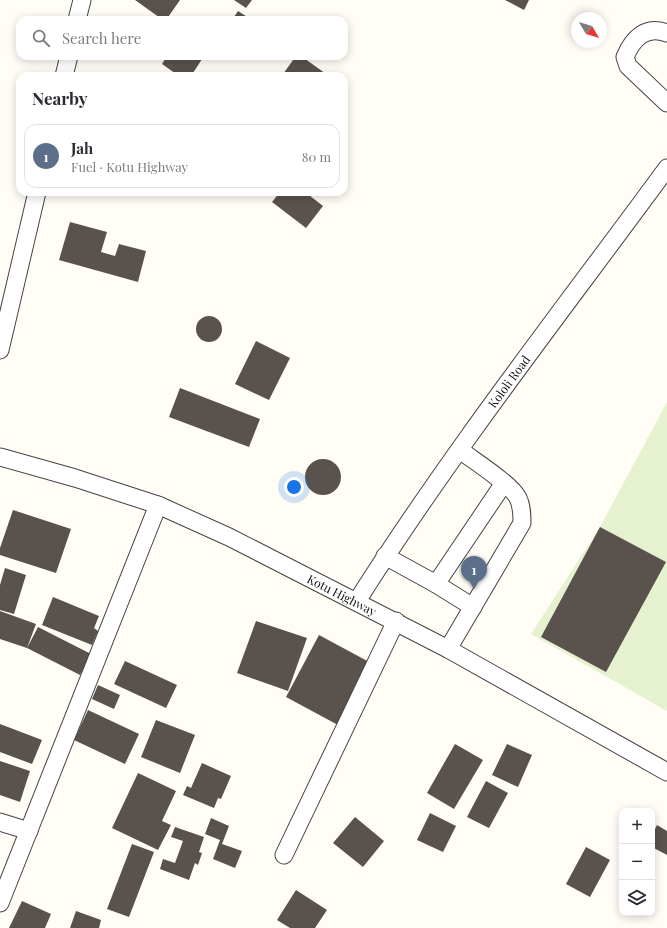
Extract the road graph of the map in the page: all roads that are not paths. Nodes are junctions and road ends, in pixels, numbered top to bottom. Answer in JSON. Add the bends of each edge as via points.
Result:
{"nodes":[{"id":1,"x":82,"y":0,"type":"edge"},
{"id":2,"x":78,"y":16,"type":"edge"},
{"id":3,"x":667,"y":33,"type":"edge"},
{"id":4,"x":68,"y":60,"type":"edge"},
{"id":5,"x":65,"y":72,"type":"edge"},
{"id":6,"x":667,"y":103,"type":"edge"},
{"id":7,"x":667,"y":168,"type":"edge"},
{"id":8,"x":36,"y":196,"type":"edge"},
{"id":9,"x":0,"y":350,"type":"edge"},
{"id":10,"x":460,"y":450,"type":"junction"},
{"id":11,"x":0,"y":457,"type":"edge"},
{"id":12,"x":504,"y":483,"type":"junction"},
{"id":13,"x":158,"y":505,"type":"junction"},
{"id":14,"x":385,"y":556,"type":"junction"},
{"id":15,"x":436,"y":584,"type":"junction"},
{"id":16,"x":357,"y":600,"type":"junction"},
{"id":17,"x":473,"y":607,"type":"junction"},
{"id":18,"x":396,"y":621,"type":"junction"},
{"id":19,"x":448,"y":649,"type":"junction"},
{"id":20,"x":667,"y":772,"type":"edge"},
{"id":21,"x":0,"y":822,"type":"edge"},
{"id":22,"x":29,"y":831,"type":"junction"},
{"id":23,"x":284,"y":855,"type":"dead end"},
{"id":24,"x":0,"y":903,"type":"edge"}],
"edges":[{"from":1,"to":2,"type":"street"},
{"from":3,"to":6,"type":"street","via":[[660,30],[645,31],[634,40],[625,57],[628,66]]},
{"from":4,"to":5,"type":"street"},
{"from":7,"to":10,"type":"street","name":"Kololi Road"},
{"from":8,"to":9,"type":"street"},
{"from":10,"to":12,"type":"street"},
{"from":10,"to":14,"type":"street","name":"Kololi Road"},
{"from":11,"to":13,"type":"street","name":"Kotu Highway"},
{"from":12,"to":15,"type":"street"},
{"from":12,"to":17,"type":"street","via":[[518,497],[522,523]]},
{"from":13,"to":16,"type":"street","name":"Kotu Highway"},
{"from":13,"to":22,"type":"street"},
{"from":14,"to":15,"type":"street"},
{"from":14,"to":16,"type":"street","name":"Kololi Road"},
{"from":15,"to":17,"type":"street"},
{"from":16,"to":18,"type":"street","name":"Kotu Highway"},
{"from":17,"to":19,"type":"street"},
{"from":18,"to":19,"type":"street","name":"Kotu Highway"},
{"from":18,"to":23,"type":"street"},
{"from":19,"to":20,"type":"street","name":"Kotu Highway"},
{"from":21,"to":22,"type":"street"},
{"from":22,"to":24,"type":"street"}]}
